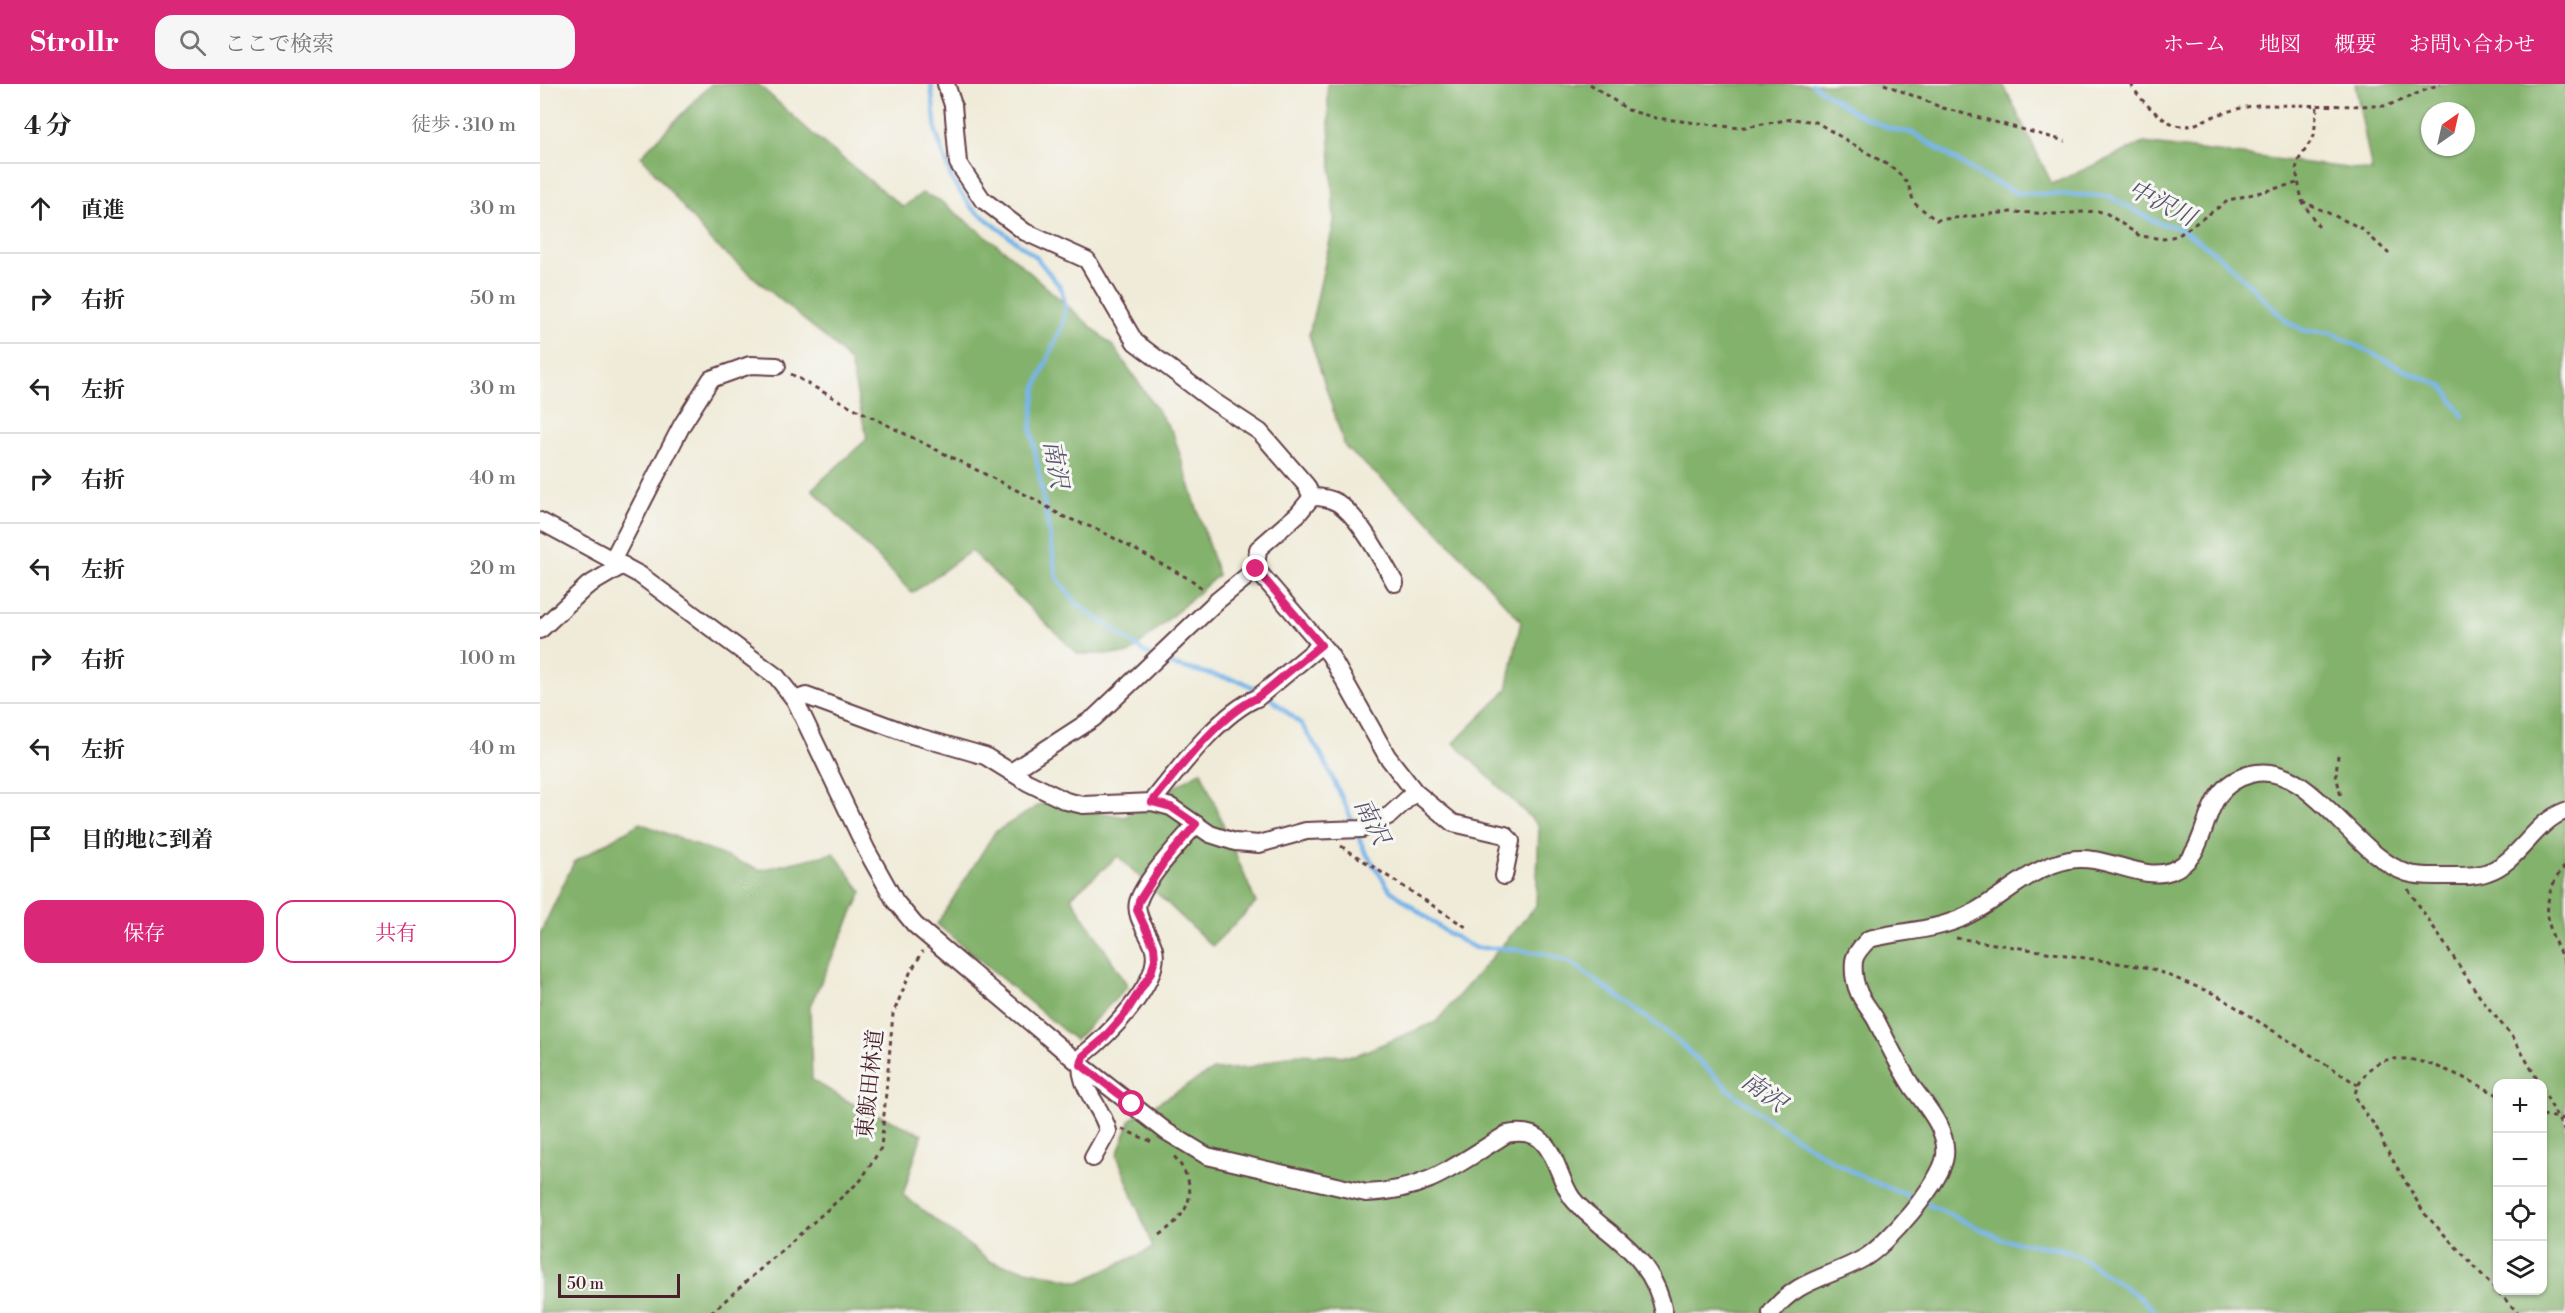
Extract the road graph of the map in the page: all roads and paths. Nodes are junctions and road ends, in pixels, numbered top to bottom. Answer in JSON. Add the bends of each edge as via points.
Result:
{"nodes":[{"id":1,"x":946,"y":84,"type":"edge"},
{"id":2,"x":1590,"y":84,"type":"edge"},
{"id":3,"x":1884,"y":84,"type":"edge"},
{"id":4,"x":2131,"y":84,"type":"edge"},
{"id":5,"x":2440,"y":84,"type":"edge"},
{"id":6,"x":2318,"y":107,"type":"junction"},
{"id":7,"x":2065,"y":141,"type":"dead end"},
{"id":8,"x":2297,"y":183,"type":"junction"},
{"id":9,"x":2302,"y":201,"type":"junction"},
{"id":10,"x":2320,"y":229,"type":"dead end"},
{"id":11,"x":2389,"y":254,"type":"dead end"},
{"id":12,"x":777,"y":366,"type":"joint"},
{"id":13,"x":1311,"y":497,"type":"junction"},
{"id":14,"x":540,"y":521,"type":"edge"},
{"id":15,"x":618,"y":562,"type":"junction"},
{"id":16,"x":1256,"y":569,"type":"junction"},
{"id":17,"x":1395,"y":583,"type":"dead end"},
{"id":18,"x":1217,"y":601,"type":"junction"},
{"id":19,"x":540,"y":630,"type":"edge"},
{"id":20,"x":1321,"y":645,"type":"junction"},
{"id":21,"x":795,"y":700,"type":"junction"},
{"id":22,"x":2338,"y":755,"type":"dead end"},
{"id":23,"x":1011,"y":772,"type":"junction"},
{"id":24,"x":1415,"y":792,"type":"junction"},
{"id":25,"x":1152,"y":802,"type":"junction"},
{"id":26,"x":2565,"y":811,"type":"edge"},
{"id":27,"x":1196,"y":824,"type":"junction"},
{"id":28,"x":2347,"y":829,"type":"junction"},
{"id":29,"x":1339,"y":845,"type":"dead end"},
{"id":30,"x":2565,"y":866,"type":"edge"},
{"id":31,"x":1504,"y":876,"type":"dead end"},
{"id":32,"x":2403,"y":883,"type":"dead end"},
{"id":33,"x":1470,"y":929,"type":"dead end"},
{"id":34,"x":1946,"y":936,"type":"dead end"},
{"id":35,"x":931,"y":939,"type":"junction"},
{"id":36,"x":2565,"y":962,"type":"edge"},
{"id":37,"x":1081,"y":1065,"type":"junction"},
{"id":38,"x":2538,"y":1079,"type":"edge"},
{"id":39,"x":2358,"y":1085,"type":"junction"},
{"id":40,"x":2493,"y":1093,"type":"edge"},
{"id":41,"x":2547,"y":1097,"type":"edge"},
{"id":42,"x":2547,"y":1115,"type":"edge"},
{"id":43,"x":2558,"y":1118,"type":"junction"},
{"id":44,"x":2565,"y":1119,"type":"edge"},
{"id":45,"x":1105,"y":1121,"type":"junction"},
{"id":46,"x":2565,"y":1132,"type":"edge"},
{"id":47,"x":1158,"y":1145,"type":"dead end"},
{"id":48,"x":1164,"y":1148,"type":"dead end"},
{"id":49,"x":1093,"y":1158,"type":"dead end"},
{"id":50,"x":1159,"y":1235,"type":"dead end"},
{"id":51,"x":711,"y":1313,"type":"edge"},
{"id":52,"x":1664,"y":1313,"type":"edge"},
{"id":53,"x":1771,"y":1313,"type":"edge"},
{"id":54,"x":2518,"y":1313,"type":"edge"}],
"edges":[{"from":1,"to":13,"type":"street","via":[[953,105],[958,163],[982,199],[1025,232],[1088,260],[1135,342],[1260,432],[1306,485]]},
{"from":2,"to":8,"type":"path","via":[[1628,110],[1656,118],[1739,128],[1793,119],[1816,122],[1896,170],[1908,184],[1914,203],[1936,220],[2011,212],[2097,211],[2140,236],[2164,239],[2179,235],[2229,200]]},
{"from":3,"to":7,"type":"path","via":[[1943,108]]},
{"from":4,"to":6,"type":"path","via":[[2140,100],[2182,127],[2258,105]]},
{"from":5,"to":6,"type":"path","via":[[2387,106]]},
{"from":6,"to":8,"type":"path","via":[[2314,136],[2298,161]]},
{"from":8,"to":9,"type":"path"},
{"from":9,"to":10,"type":"path"},
{"from":9,"to":11,"type":"path","via":[[2361,228]]},
{"from":12,"to":15,"type":"street","via":[[750,365],[711,379],[682,425]]},
{"from":12,"to":18,"type":"path","via":[[1062,516],[1099,530],[1193,580]]},
{"from":13,"to":16,"type":"street","via":[[1298,514],[1258,549]]},
{"from":13,"to":17,"type":"street","via":[[1323,497],[1345,509],[1377,551]]},
{"from":14,"to":15,"type":"street"},
{"from":15,"to":19,"type":"street"},
{"from":15,"to":21,"type":"street","via":[[757,660]]},
{"from":16,"to":18,"type":"street"},
{"from":16,"to":20,"type":"street"},
{"from":18,"to":23,"type":"street","via":[[1094,718]]},
{"from":20,"to":24,"type":"street","via":[[1387,756]]},
{"from":20,"to":25,"type":"street","via":[[1232,714]]},
{"from":21,"to":23,"type":"street","via":[[806,696],[912,735],[985,756]]},
{"from":21,"to":35,"type":"street","via":[[895,901]]},
{"from":22,"to":28,"type":"path","via":[[2336,774]]},
{"from":23,"to":25,"type":"street","via":[[1066,801],[1083,805]]},
{"from":24,"to":27,"type":"street","via":[[1390,815],[1362,829],[1306,831],[1259,844],[1218,838]]},
{"from":24,"to":31,"type":"street","via":[[1454,823],[1505,835],[1511,841]]},
{"from":25,"to":27,"type":"street","via":[[1171,807]]},
{"from":26,"to":28,"type":"street","via":[[2543,822],[2500,866],[2472,876],[2407,873],[2370,851]]},
{"from":27,"to":37,"type":"street","via":[[1164,862],[1139,901],[1137,910],[1154,947],[1151,973],[1125,1014],[1083,1056]]},
{"from":28,"to":53,"type":"street","via":[[2296,782],[2281,775],[2251,774],[2225,787],[2216,797],[2194,853],[2172,870],[2150,873],[2107,861],[2072,859],[2029,875],[1964,917],[1869,939],[1854,959],[1859,992],[1912,1087],[1941,1129],[1945,1157],[1928,1190],[1876,1250],[1805,1285],[1781,1300]]},
{"from":29,"to":33,"type":"path"},
{"from":30,"to":36,"type":"path","via":[[2550,888],[2547,912],[2554,941]]},
{"from":32,"to":38,"type":"path","via":[[2482,1000],[2514,1039]]},
{"from":34,"to":39,"type":"path","via":[[2150,968],[2217,995]]},
{"from":35,"to":37,"type":"street"},
{"from":35,"to":51,"type":"path","name":"東飯田林道","via":[[910,973],[893,1014],[881,1148],[861,1180]]},
{"from":37,"to":45,"type":"street","via":[[1082,1081]]},
{"from":37,"to":52,"type":"street","via":[[1167,1132],[1207,1156],[1366,1193],[1417,1186],[1448,1172],[1507,1134],[1530,1134],[1541,1140],[1551,1154],[1572,1198],[1648,1269]]},
{"from":39,"to":40,"type":"path","via":[[2374,1063],[2395,1059],[2440,1067]]},
{"from":39,"to":54,"type":"path","via":[[2358,1103],[2382,1134],[2384,1145],[2424,1213]]},
{"from":41,"to":43,"type":"path"},
{"from":42,"to":43,"type":"path"},
{"from":43,"to":44,"type":"path"},
{"from":43,"to":46,"type":"path"},
{"from":45,"to":47,"type":"path"},
{"from":45,"to":49,"type":"street","via":[[1108,1131]]},
{"from":48,"to":50,"type":"path","via":[[1186,1174],[1191,1195],[1180,1218]]}]}
